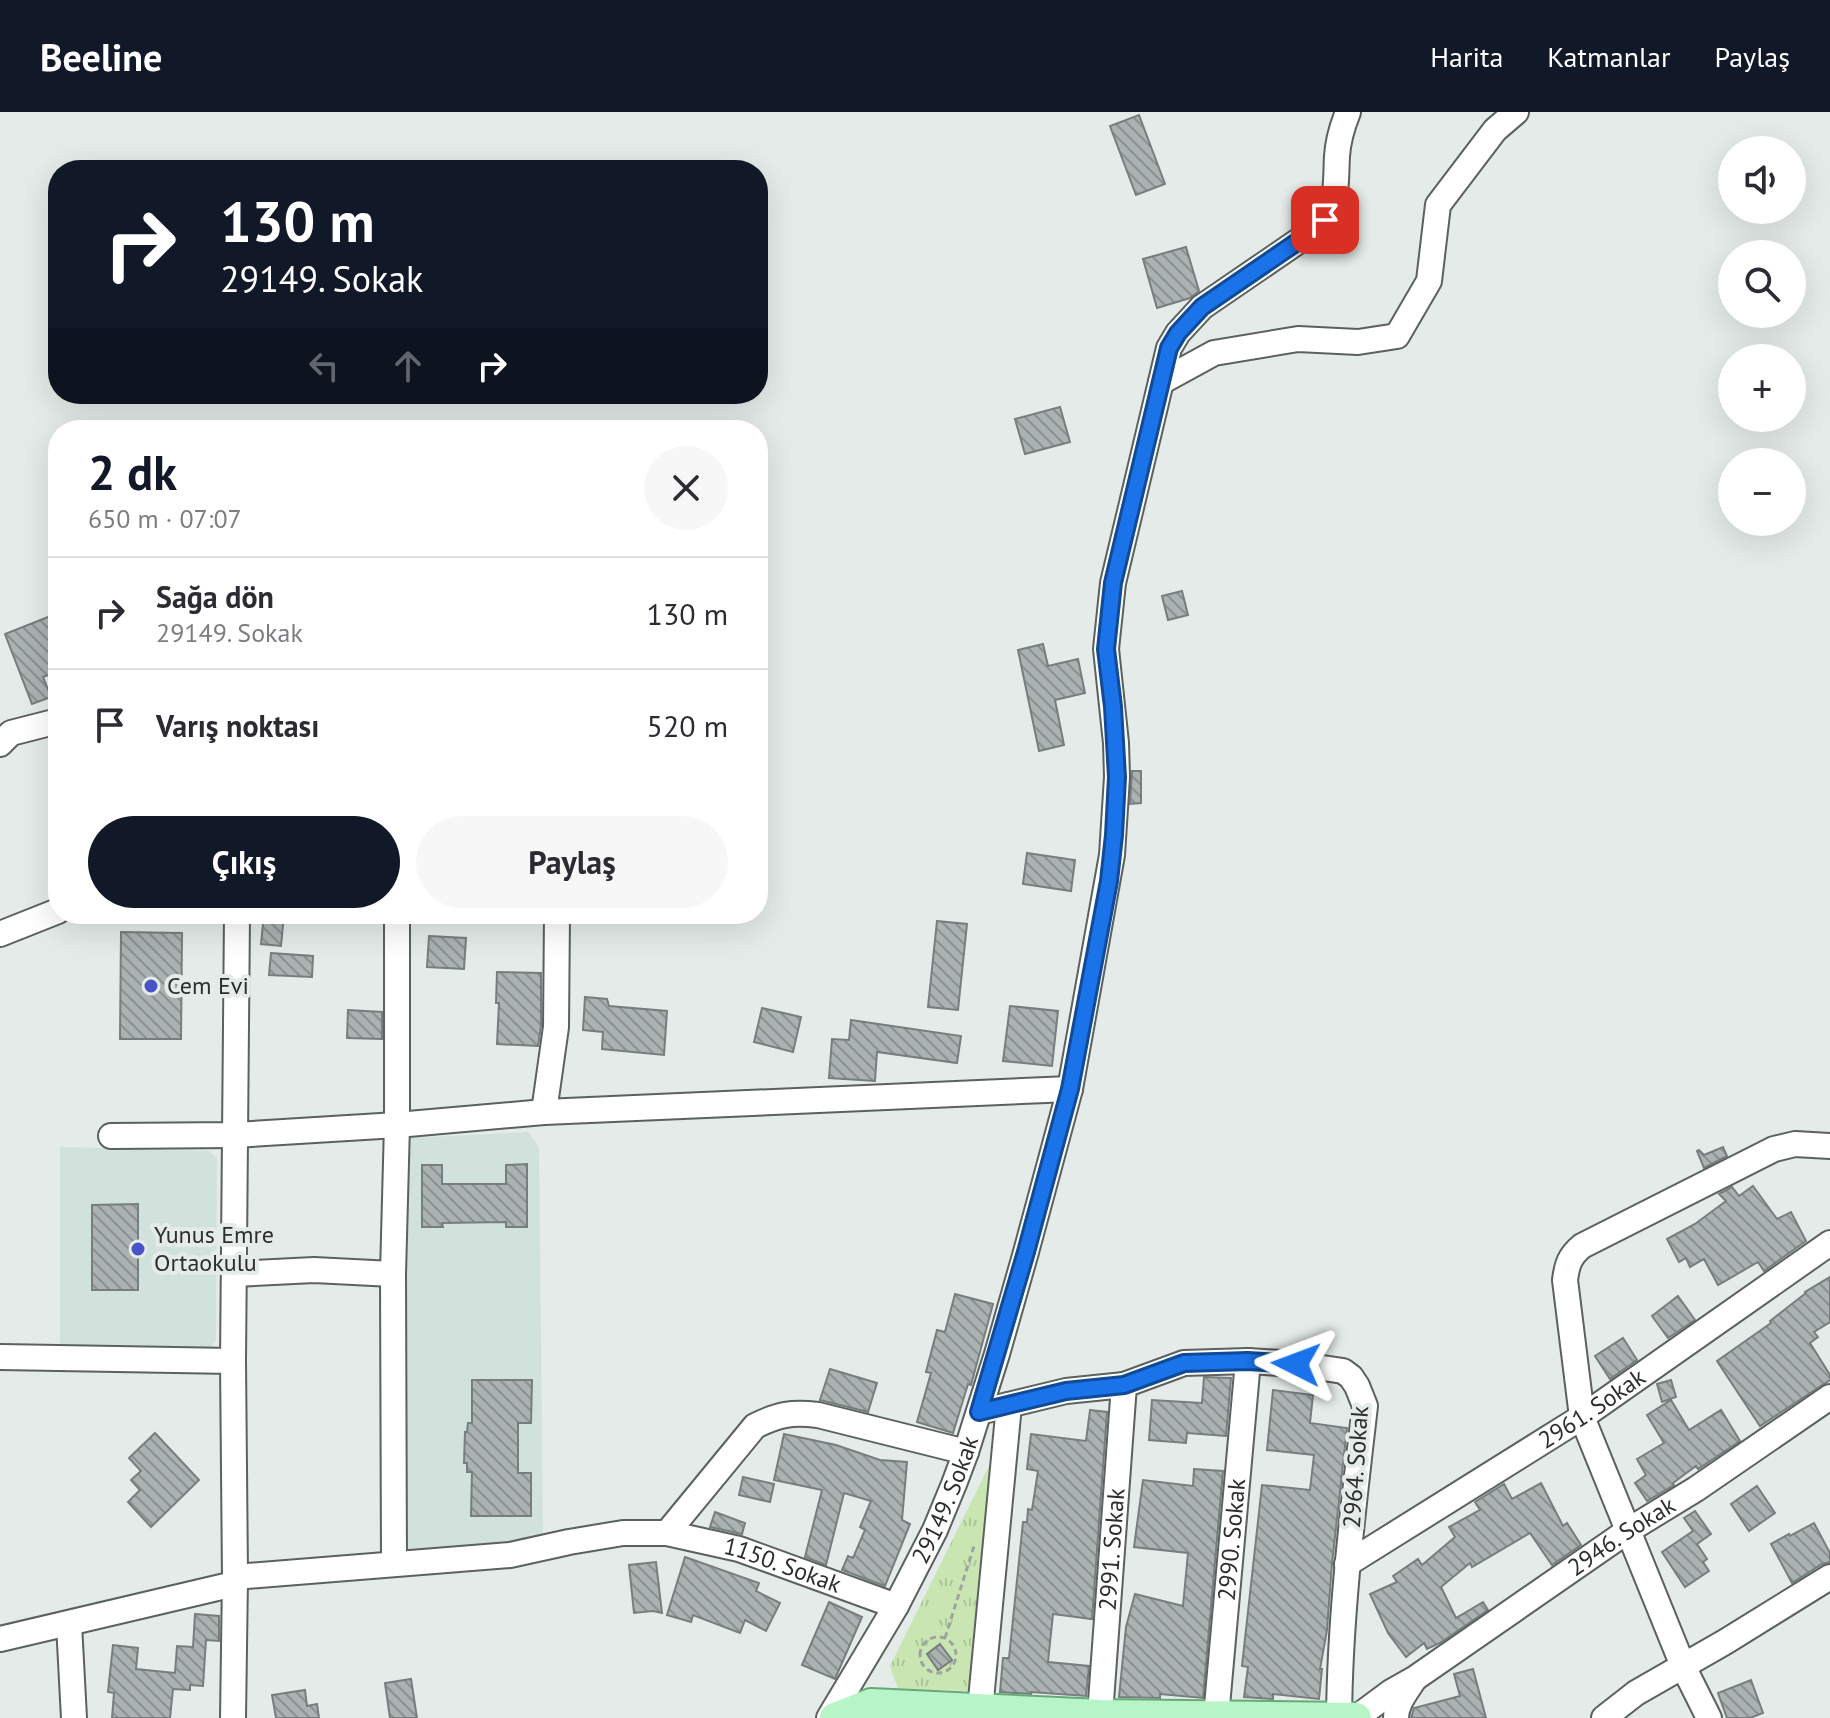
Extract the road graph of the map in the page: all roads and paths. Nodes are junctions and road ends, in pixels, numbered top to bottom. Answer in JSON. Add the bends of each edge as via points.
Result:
{"nodes":[{"id":1,"x":1348,"y":112,"type":"edge"},
{"id":2,"x":1516,"y":112,"type":"edge"},
{"id":3,"x":1161,"y":382,"type":"junction"},
{"id":4,"x":48,"y":724,"type":"edge"},
{"id":5,"x":0,"y":744,"type":"edge"},
{"id":6,"x":0,"y":915,"type":"edge"},
{"id":7,"x":48,"y":915,"type":"edge"},
{"id":8,"x":24,"y":924,"type":"junction"},
{"id":9,"x":237,"y":924,"type":"edge"},
{"id":10,"x":397,"y":924,"type":"edge"},
{"id":11,"x":557,"y":924,"type":"edge"},
{"id":12,"x":0,"y":934,"type":"edge"},
{"id":13,"x":1070,"y":1089,"type":"junction"},
{"id":14,"x":544,"y":1112,"type":"junction"},
{"id":15,"x":397,"y":1125,"type":"junction"},
{"id":16,"x":235,"y":1135,"type":"junction"},
{"id":17,"x":111,"y":1136,"type":"dead end"},
{"id":18,"x":1830,"y":1146,"type":"edge"},
{"id":19,"x":1830,"y":1243,"type":"edge"},
{"id":20,"x":234,"y":1274,"type":"junction"},
{"id":21,"x":393,"y":1274,"type":"junction"},
{"id":22,"x":0,"y":1357,"type":"edge"},
{"id":23,"x":233,"y":1361,"type":"junction"},
{"id":24,"x":1248,"y":1361,"type":"junction"},
{"id":25,"x":1124,"y":1385,"type":"junction"},
{"id":26,"x":1830,"y":1397,"type":"edge"},
{"id":27,"x":1009,"y":1405,"type":"junction"},
{"id":28,"x":979,"y":1412,"type":"junction"},
{"id":29,"x":1582,"y":1417,"type":"junction"},
{"id":30,"x":966,"y":1452,"type":"junction"},
{"id":31,"x":1629,"y":1530,"type":"junction"},
{"id":32,"x":667,"y":1533,"type":"junction"},
{"id":33,"x":977,"y":1537,"type":"dead end"},
{"id":34,"x":394,"y":1564,"type":"junction"},
{"id":35,"x":1347,"y":1564,"type":"junction"},
{"id":36,"x":1830,"y":1577,"type":"edge"},
{"id":37,"x":234,"y":1580,"type":"junction"},
{"id":38,"x":896,"y":1606,"type":"junction"},
{"id":39,"x":69,"y":1624,"type":"junction"},
{"id":40,"x":945,"y":1638,"type":"junction"},
{"id":41,"x":0,"y":1639,"type":"edge"},
{"id":42,"x":1683,"y":1666,"type":"junction"},
{"id":43,"x":1414,"y":1679,"type":"junction"},
{"id":44,"x":980,"y":1710,"type":"junction"},
{"id":45,"x":1100,"y":1715,"type":"junction"},
{"id":46,"x":1394,"y":1716,"type":"edge"},
{"id":47,"x":1216,"y":1717,"type":"edge"},
{"id":48,"x":74,"y":1718,"type":"edge"},
{"id":49,"x":233,"y":1718,"type":"edge"},
{"id":50,"x":829,"y":1718,"type":"edge"},
{"id":51,"x":835,"y":1718,"type":"edge"},
{"id":52,"x":1339,"y":1718,"type":"edge"},
{"id":53,"x":1356,"y":1718,"type":"edge"},
{"id":54,"x":1364,"y":1718,"type":"edge"},
{"id":55,"x":1604,"y":1718,"type":"edge"},
{"id":56,"x":1709,"y":1718,"type":"edge"}],
"edges":[{"from":1,"to":3,"type":"street","name":"29149. Sokak","via":[[1325,220],[1195,313],[1169,348]]},
{"from":2,"to":3,"type":"street","via":[[1495,130],[1438,205],[1429,281],[1397,336],[1358,342],[1298,339],[1214,353]]},
{"from":3,"to":13,"type":"street","name":"29149. Sokak","via":[[1113,583],[1106,649],[1117,777],[1112,855]]},
{"from":4,"to":5,"type":"street","via":[[11,733]]},
{"from":6,"to":8,"type":"street"},
{"from":7,"to":8,"type":"street"},
{"from":8,"to":12,"type":"street"},
{"from":9,"to":16,"type":"street"},
{"from":10,"to":15,"type":"street"},
{"from":11,"to":14,"type":"street","via":[[556,1027]]},
{"from":13,"to":14,"type":"street"},
{"from":13,"to":28,"type":"street","name":"29149. Sokak"},
{"from":14,"to":15,"type":"street"},
{"from":15,"to":16,"type":"street"},
{"from":15,"to":21,"type":"street"},
{"from":16,"to":17,"type":"street"},
{"from":16,"to":20,"type":"street"},
{"from":18,"to":29,"type":"street","via":[[1774,1149],[1571,1254],[1565,1280]]},
{"from":19,"to":29,"type":"street","name":"2961. Sokak"},
{"from":20,"to":21,"type":"street"},
{"from":20,"to":23,"type":"street"},
{"from":21,"to":34,"type":"street"},
{"from":22,"to":23,"type":"street"},
{"from":23,"to":37,"type":"street"},
{"from":24,"to":25,"type":"street","name":"2964. Sokak","via":[[1184,1363]]},
{"from":24,"to":35,"type":"street","name":"2964. Sokak","via":[[1343,1371],[1362,1395]]},
{"from":24,"to":47,"type":"street","name":"2990. Sokak"},
{"from":25,"to":27,"type":"street","name":"2964. Sokak","via":[[1066,1391]]},
{"from":25,"to":45,"type":"street","name":"2991. Sokak"},
{"from":26,"to":31,"type":"street","name":"2946. Sokak"},
{"from":27,"to":28,"type":"street","name":"2964. Sokak"},
{"from":27,"to":44,"type":"street"},
{"from":28,"to":30,"type":"street","name":"29149. Sokak"},
{"from":29,"to":31,"type":"street"},
{"from":29,"to":35,"type":"street","name":"2961. Sokak"},
{"from":30,"to":32,"type":"street","via":[[818,1415],[773,1416],[755,1426]]},
{"from":30,"to":38,"type":"street","name":"29149. Sokak","via":[[935,1530]]},
{"from":31,"to":42,"type":"street"},
{"from":31,"to":43,"type":"street","name":"2946. Sokak"},
{"from":32,"to":34,"type":"street","name":"1150. Sokak","via":[[623,1533],[510,1555]]},
{"from":32,"to":38,"type":"street","name":"1150. Sokak","via":[[739,1549]]},
{"from":33,"to":40,"type":"path"},
{"from":34,"to":37,"type":"street","name":"1150. Sokak"},
{"from":35,"to":52,"type":"street","name":"2964. Sokak"},
{"from":36,"to":42,"type":"street"},
{"from":37,"to":39,"type":"street","name":"1150. Sokak"},
{"from":37,"to":49,"type":"street"},
{"from":38,"to":50,"type":"street","name":"29149. Sokak"},
{"from":39,"to":41,"type":"street","name":"1150. Sokak"},
{"from":39,"to":48,"type":"street"},
{"from":40,"to":40,"type":"path","via":[[955,1647],[956,1659],[951,1669],[933,1673],[920,1661],[921,1648],[929,1639]]},
{"from":42,"to":55,"type":"street"},
{"from":42,"to":56,"type":"street"},
{"from":43,"to":46,"type":"street"},
{"from":43,"to":53,"type":"street","name":"2946. Sokak"},
{"from":44,"to":45,"type":"main road"},
{"from":44,"to":51,"type":"main road","via":[[871,1704]]},
{"from":45,"to":47,"type":"main road"},
{"from":47,"to":52,"type":"main road"},
{"from":52,"to":53,"type":"main road"},
{"from":53,"to":54,"type":"main road"}]}
